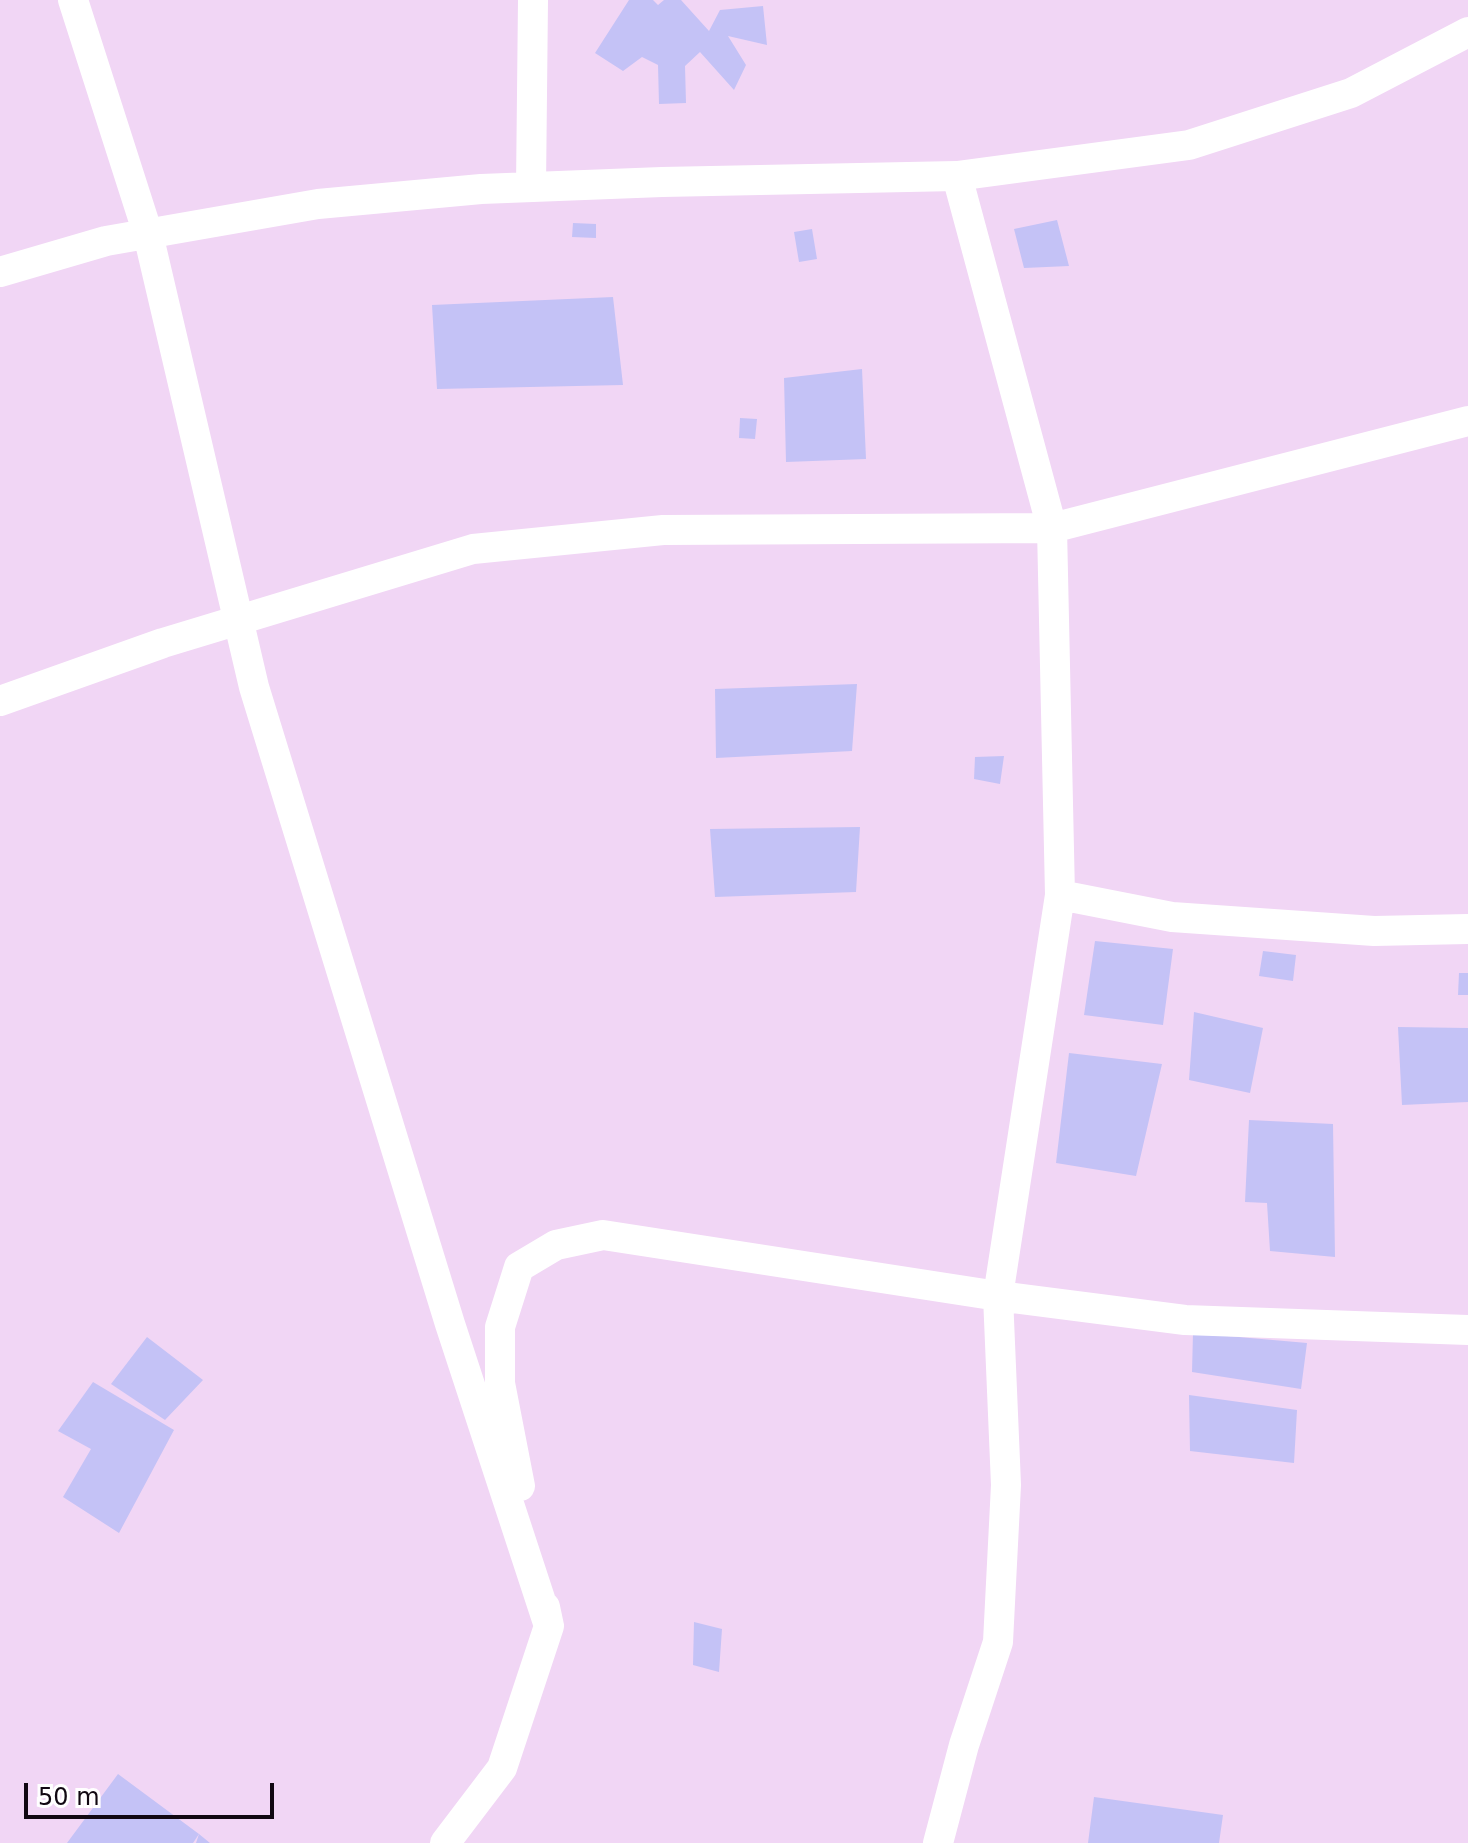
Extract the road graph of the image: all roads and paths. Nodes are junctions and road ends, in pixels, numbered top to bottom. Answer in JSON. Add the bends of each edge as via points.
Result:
{"nodes":[{"id":1,"x":73,"y":0,"type":"edge"},
{"id":2,"x":533,"y":0,"type":"edge"},
{"id":3,"x":1468,"y":32,"type":"edge"},
{"id":4,"x":957,"y":176,"type":"junction"},
{"id":5,"x":531,"y":187,"type":"junction"},
{"id":6,"x":148,"y":234,"type":"junction"},
{"id":7,"x":0,"y":272,"type":"edge"},
{"id":8,"x":1468,"y":421,"type":"edge"},
{"id":9,"x":1052,"y":528,"type":"junction"},
{"id":10,"x":239,"y":620,"type":"junction"},
{"id":11,"x":0,"y":701,"type":"edge"},
{"id":12,"x":1060,"y":895,"type":"junction"},
{"id":13,"x":1468,"y":929,"type":"edge"},
{"id":14,"x":998,"y":1296,"type":"junction"},
{"id":15,"x":1468,"y":1330,"type":"edge"},
{"id":16,"x":549,"y":1626,"type":"junction"},
{"id":17,"x":445,"y":1843,"type":"edge"},
{"id":18,"x":938,"y":1843,"type":"edge"}],
"edges":[{"from":1,"to":6,"type":"street"},
{"from":2,"to":5,"type":"street"},
{"from":3,"to":4,"type":"street","via":[[1351,93],[1189,145]]},
{"from":4,"to":5,"type":"street"},
{"from":4,"to":9,"type":"street"},
{"from":5,"to":6,"type":"street","via":[[318,204]]},
{"from":6,"to":7,"type":"street"},
{"from":6,"to":10,"type":"street"},
{"from":8,"to":9,"type":"street"},
{"from":9,"to":10,"type":"street","via":[[663,530],[473,549]]},
{"from":9,"to":12,"type":"street"},
{"from":10,"to":11,"type":"street"},
{"from":10,"to":16,"type":"street","via":[[254,687],[445,1309]]},
{"from":12,"to":13,"type":"street","via":[[1172,917],[1374,931]]},
{"from":12,"to":14,"type":"street"},
{"from":14,"to":15,"type":"street","via":[[1185,1320]]},
{"from":14,"to":16,"type":"street","via":[[603,1235],[556,1245],[519,1267],[500,1327],[500,1383]]},
{"from":14,"to":18,"type":"street","via":[[1006,1485],[998,1642]]},
{"from":16,"to":17,"type":"street","via":[[502,1768]]}]}
